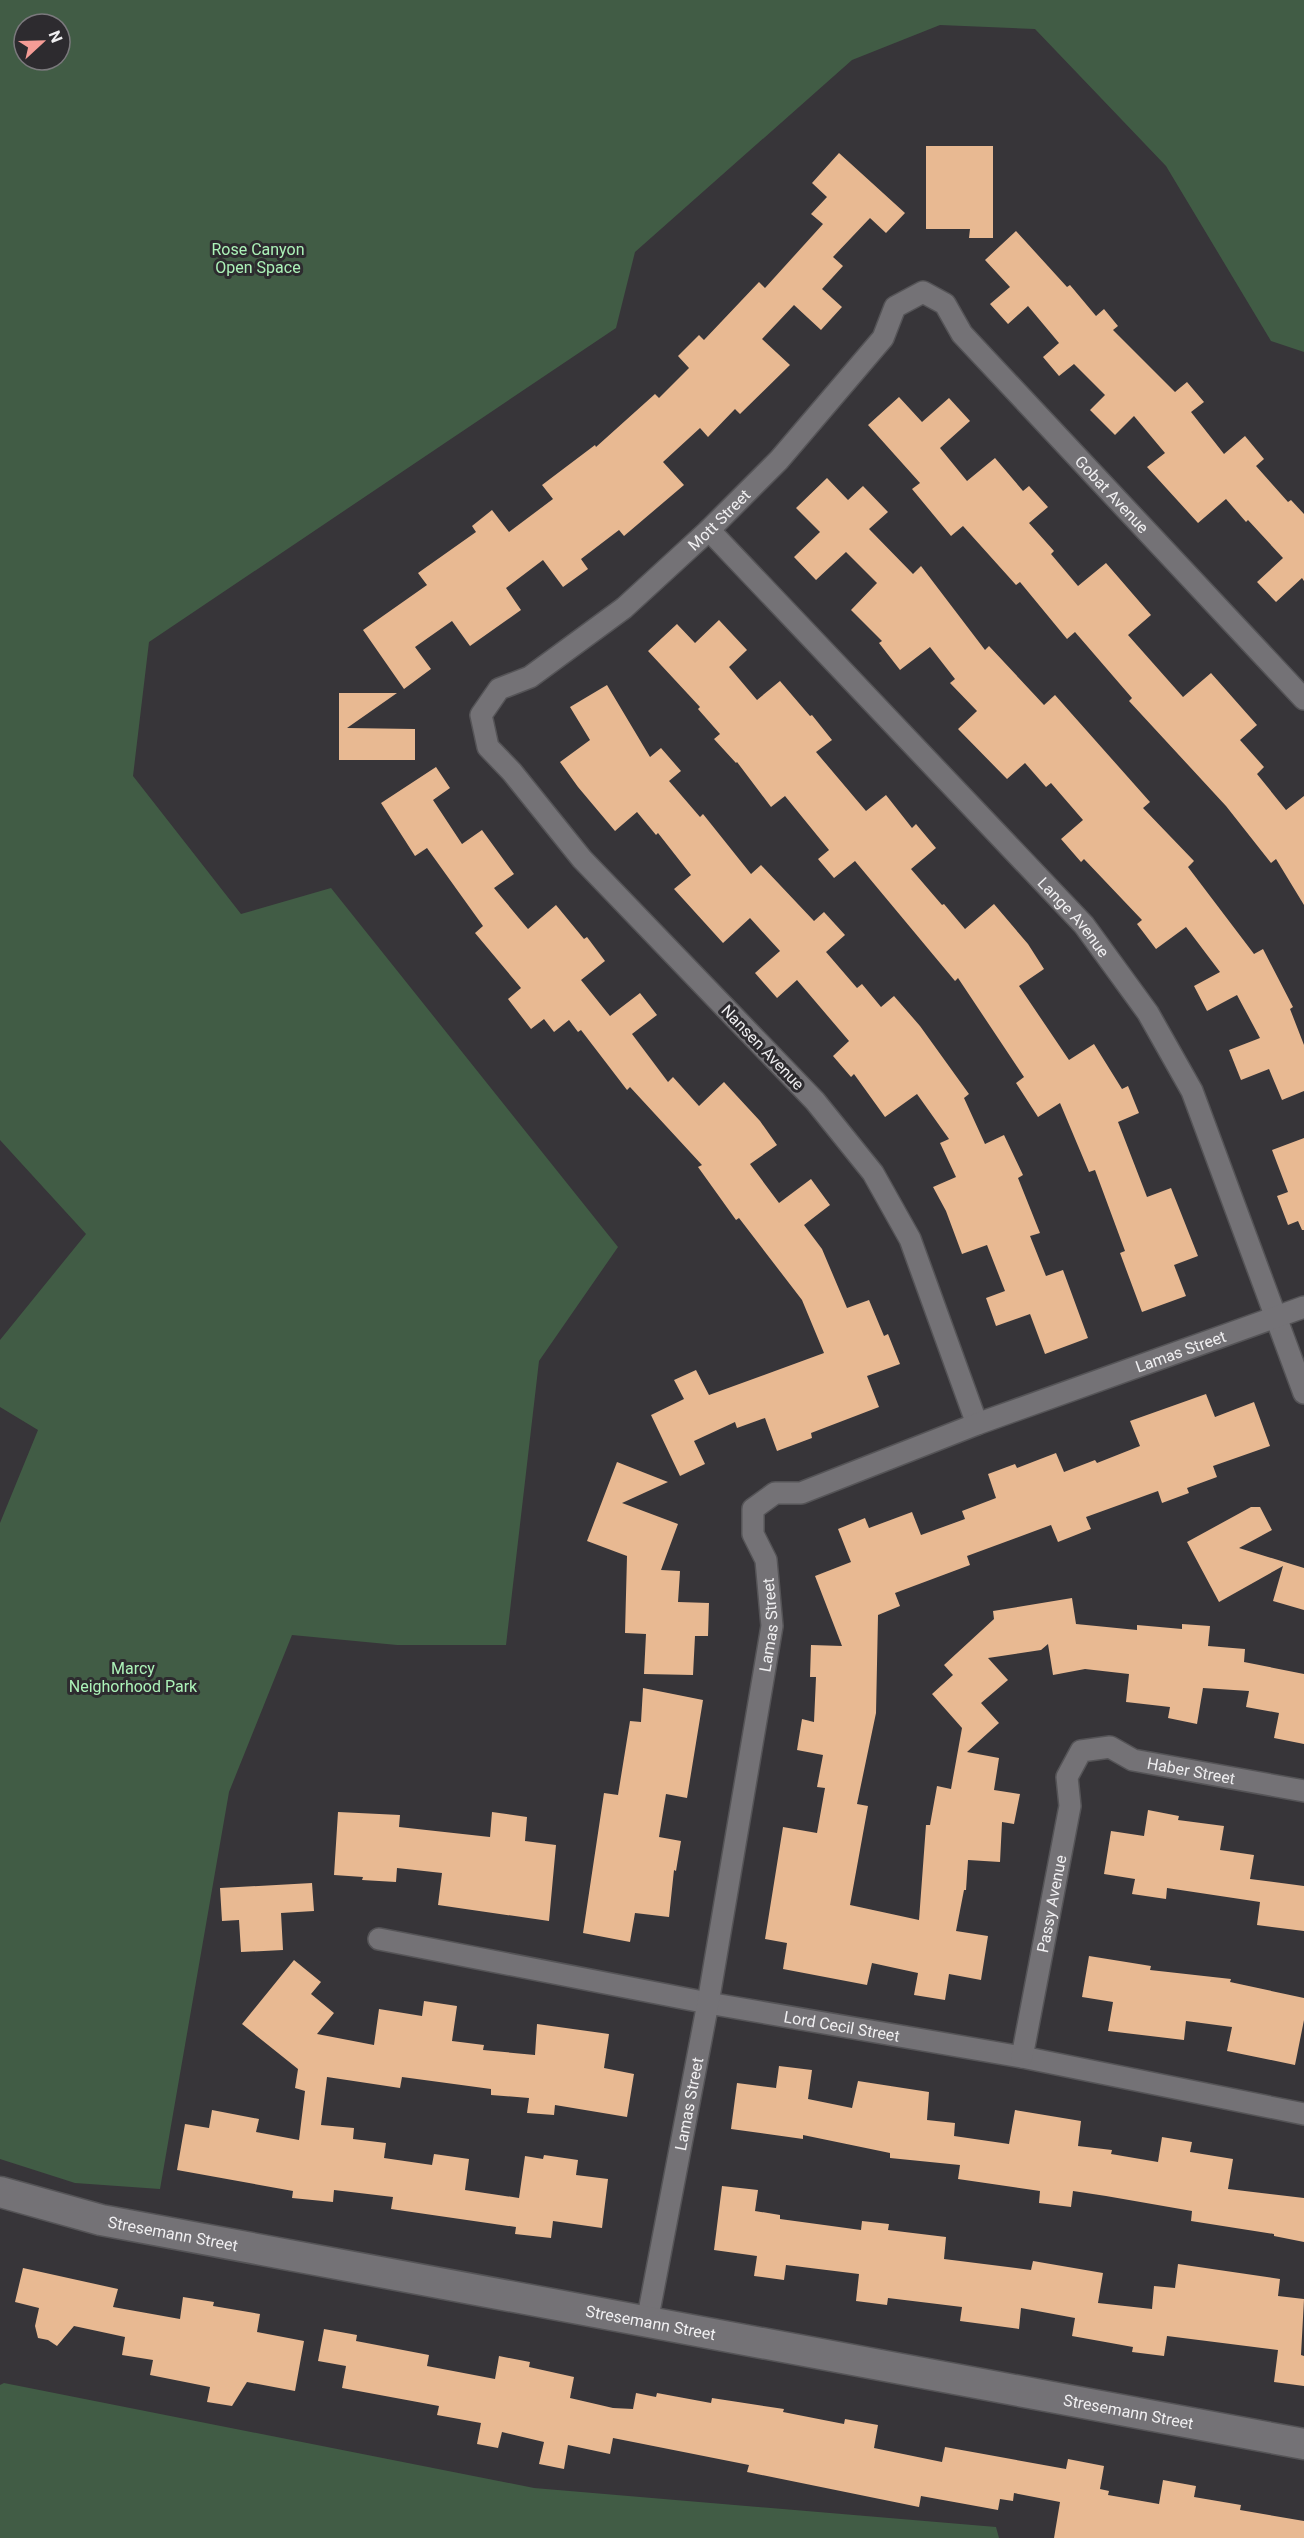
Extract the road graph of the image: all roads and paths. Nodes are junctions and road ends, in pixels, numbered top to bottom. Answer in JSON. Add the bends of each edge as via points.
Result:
{"nodes":[{"id":1,"x":923,"y":292,"type":"joint"},
{"id":2,"x":709,"y":530,"type":"junction"},
{"id":3,"x":1304,"y":699,"type":"edge"},
{"id":4,"x":481,"y":715,"type":"joint"},
{"id":5,"x":1304,"y":1307,"type":"edge"},
{"id":6,"x":1277,"y":1317,"type":"junction"},
{"id":7,"x":1304,"y":1393,"type":"edge"},
{"id":8,"x":978,"y":1424,"type":"junction"},
{"id":9,"x":1081,"y":1751,"type":"joint"},
{"id":10,"x":1304,"y":1791,"type":"edge"},
{"id":11,"x":379,"y":1939,"type":"dead end"},
{"id":12,"x":708,"y":2003,"type":"junction"},
{"id":13,"x":1022,"y":2057,"type":"junction"},
{"id":14,"x":1304,"y":2115,"type":"edge"},
{"id":15,"x":0,"y":2192,"type":"edge"},
{"id":16,"x":648,"y":2322,"type":"junction"},
{"id":17,"x":1304,"y":2444,"type":"edge"}],
"edges":[{"from":1,"to":2,"type":"street","name":"Mott Street","via":[[895,307],[883,338],[779,459]]},
{"from":1,"to":3,"type":"street","name":"Gobat Avenue","via":[[945,304],[962,334]]},
{"from":2,"to":4,"type":"street","name":"Mott Street","via":[[624,608],[530,677],[499,689]]},
{"from":2,"to":6,"type":"street","name":"Lange Avenue","via":[[1084,925],[1148,1013],[1192,1091]]},
{"from":4,"to":8,"type":"street","name":"Nansen Avenue","via":[[488,747],[582,859],[815,1101],[873,1173],[910,1239]]},
{"from":5,"to":6,"type":"street","name":"Lamas Street"},
{"from":6,"to":7,"type":"street","name":"Lange Avenue"},
{"from":6,"to":8,"type":"street","name":"Lamas Street"},
{"from":8,"to":12,"type":"street","name":"Lamas Street","via":[[801,1493],[775,1493],[753,1509],[753,1534],[766,1560],[772,1626]]},
{"from":9,"to":10,"type":"street","name":"Haber Street","via":[[1110,1747],[1133,1760]]},
{"from":9,"to":13,"type":"street","name":"Passy Avenue","via":[[1067,1777],[1070,1806]]},
{"from":11,"to":12,"type":"street","name":"Lord Cecil Street"},
{"from":12,"to":13,"type":"street","name":"Lord Cecil Street"},
{"from":12,"to":16,"type":"street","name":"Lamas Street"},
{"from":13,"to":14,"type":"street","name":"Lord Cecil Street"},
{"from":15,"to":16,"type":"street","name":"Stresemann Street","via":[[100,2220]]},
{"from":16,"to":17,"type":"street","name":"Stresemann Street"}]}
